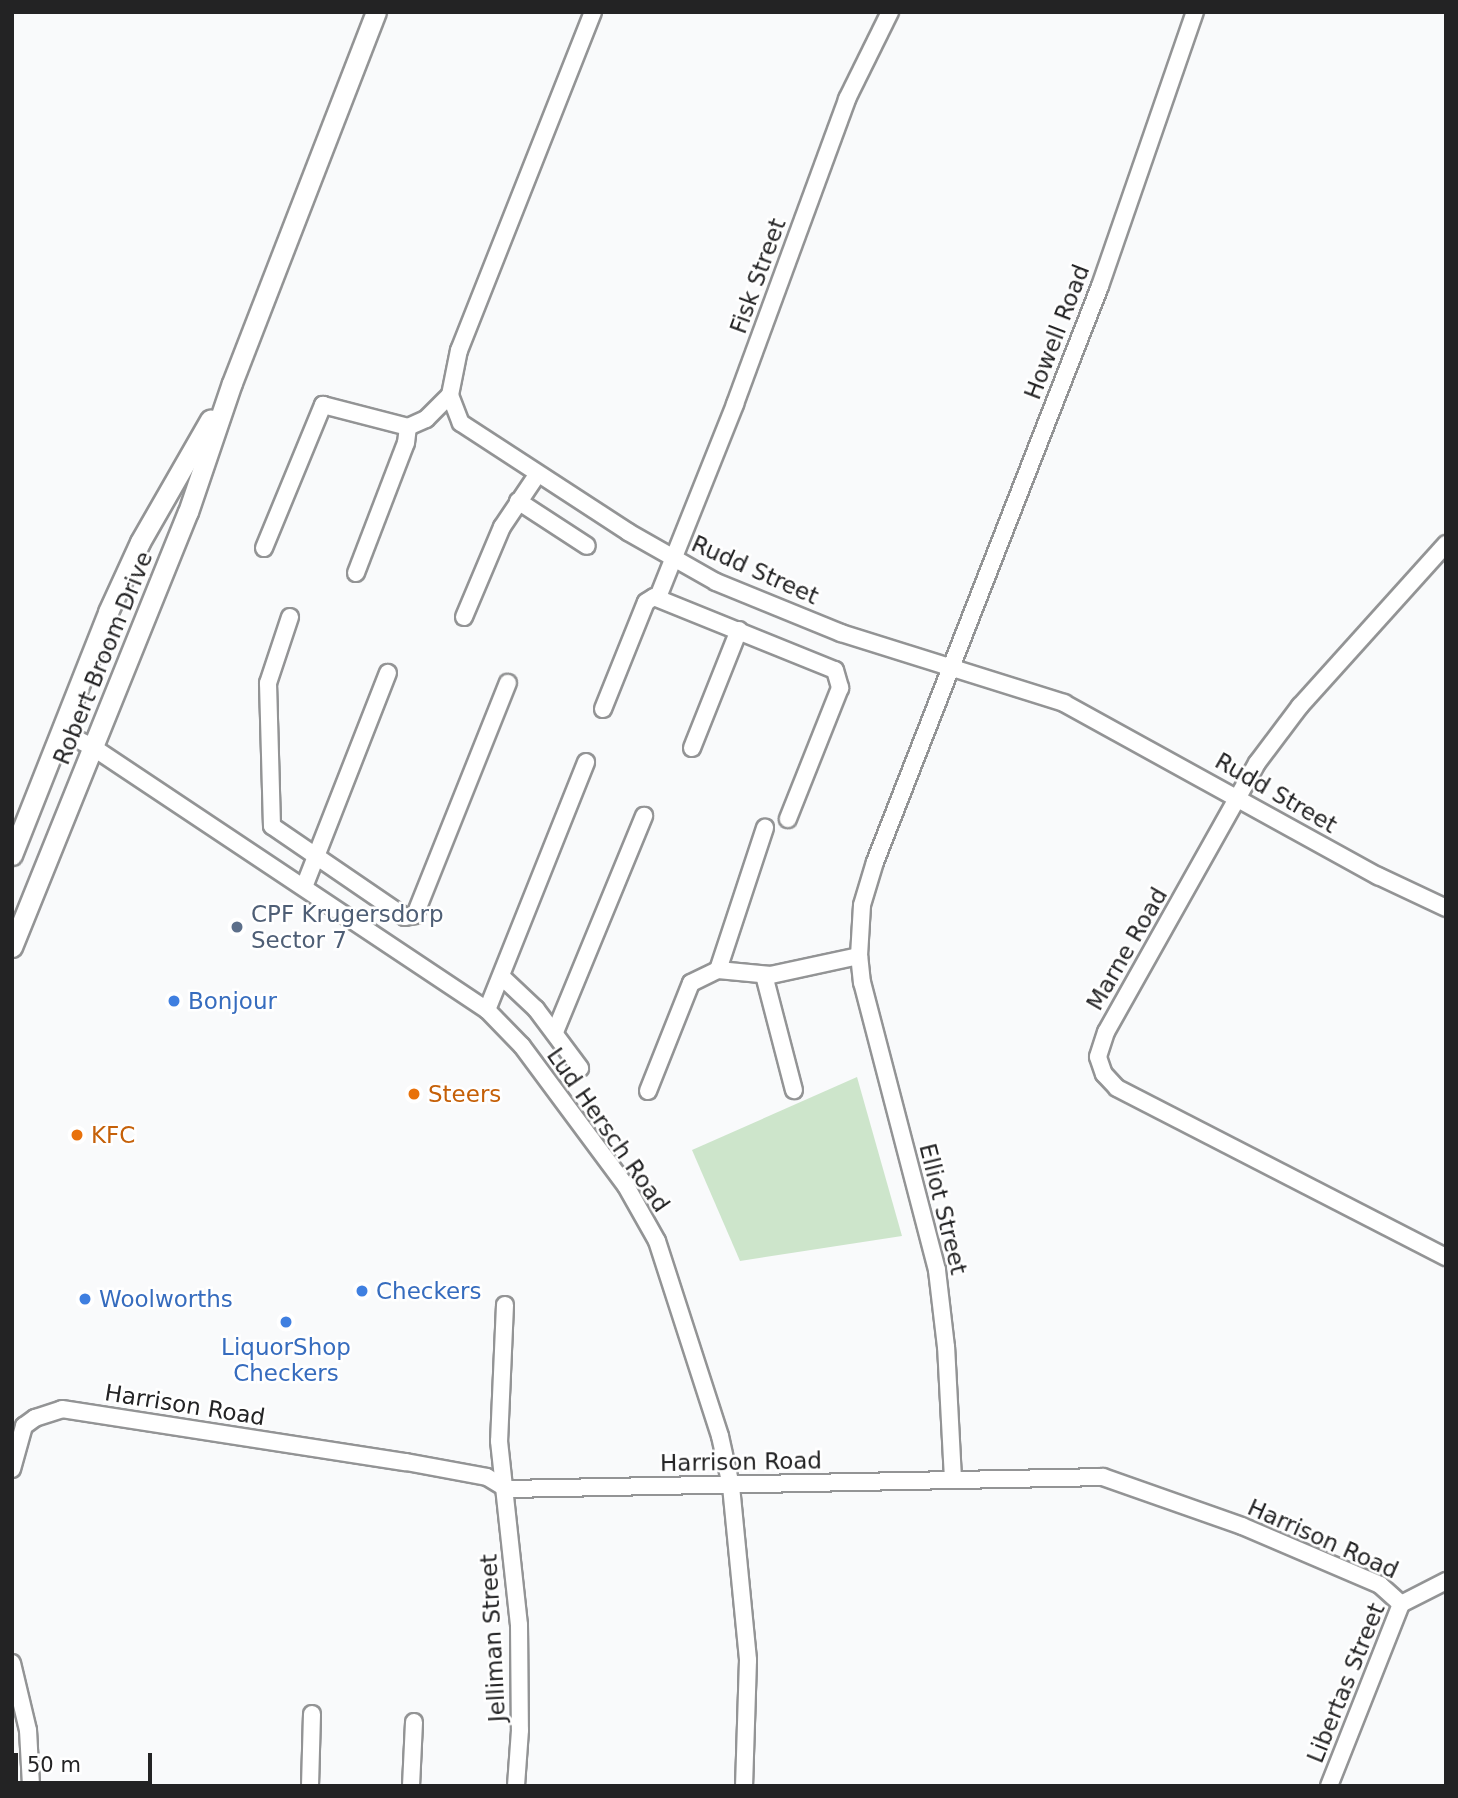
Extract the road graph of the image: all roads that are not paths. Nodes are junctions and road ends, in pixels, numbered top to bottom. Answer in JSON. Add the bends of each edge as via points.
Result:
{"nodes":[{"id":1,"x":376,"y":12,"type":"edge"},
{"id":2,"x":593,"y":12,"type":"edge"},
{"id":3,"x":890,"y":12,"type":"edge"},
{"id":4,"x":1195,"y":12,"type":"edge"},
{"id":5,"x":232,"y":383,"type":"junction"},
{"id":6,"x":450,"y":395,"type":"junction"},
{"id":7,"x":408,"y":427,"type":"junction"},
{"id":8,"x":537,"y":475,"type":"junction"},
{"id":9,"x":518,"y":500,"type":"junction"},
{"id":10,"x":1446,"y":544,"type":"edge"},
{"id":11,"x":587,"y":546,"type":"dead end"},
{"id":12,"x":264,"y":548,"type":"dead end"},
{"id":13,"x":676,"y":559,"type":"junction"},
{"id":14,"x":356,"y":573,"type":"dead end"},
{"id":15,"x":658,"y":597,"type":"junction"},
{"id":16,"x":290,"y":617,"type":"dead end"},
{"id":17,"x":464,"y":617,"type":"dead end"},
{"id":18,"x":739,"y":630,"type":"junction"},
{"id":19,"x":952,"y":664,"type":"junction"},
{"id":20,"x":388,"y":673,"type":"dead end"},
{"id":21,"x":508,"y":683,"type":"dead end"},
{"id":22,"x":603,"y":709,"type":"dead end"},
{"id":23,"x":62,"y":732,"type":"junction"},
{"id":24,"x":94,"y":748,"type":"junction"},
{"id":25,"x":692,"y":748,"type":"dead end"},
{"id":26,"x":586,"y":762,"type":"dead end"},
{"id":27,"x":1238,"y":797,"type":"junction"},
{"id":28,"x":643,"y":816,"type":"dead end"},
{"id":29,"x":789,"y":819,"type":"dead end"},
{"id":30,"x":765,"y":828,"type":"dead end"},
{"id":31,"x":12,"y":855,"type":"edge"},
{"id":32,"x":318,"y":859,"type":"junction"},
{"id":33,"x":304,"y":887,"type":"junction"},
{"id":34,"x":1446,"y":908,"type":"edge"},
{"id":35,"x":12,"y":947,"type":"edge"},
{"id":36,"x":859,"y":956,"type":"junction"},
{"id":37,"x":718,"y":970,"type":"junction"},
{"id":38,"x":764,"y":975,"type":"junction"},
{"id":39,"x":502,"y":977,"type":"junction"},
{"id":40,"x":487,"y":1010,"type":"junction"},
{"id":41,"x":555,"y":1032,"type":"junction"},
{"id":42,"x":580,"y":1068,"type":"dead end"},
{"id":43,"x":794,"y":1090,"type":"dead end"},
{"id":44,"x":648,"y":1091,"type":"dead end"},
{"id":45,"x":1446,"y":1257,"type":"edge"},
{"id":46,"x":505,"y":1305,"type":"dead end"},
{"id":47,"x":12,"y":1469,"type":"edge"},
{"id":48,"x":953,"y":1479,"type":"junction"},
{"id":49,"x":732,"y":1486,"type":"junction"},
{"id":50,"x":507,"y":1489,"type":"junction"},
{"id":51,"x":1446,"y":1581,"type":"edge"},
{"id":52,"x":1401,"y":1604,"type":"junction"},
{"id":53,"x":12,"y":1663,"type":"edge"},
{"id":54,"x":312,"y":1714,"type":"dead end"},
{"id":55,"x":414,"y":1722,"type":"dead end"},
{"id":56,"x":31,"y":1786,"type":"edge"},
{"id":57,"x":310,"y":1786,"type":"edge"},
{"id":58,"x":411,"y":1786,"type":"edge"},
{"id":59,"x":516,"y":1786,"type":"edge"},
{"id":60,"x":744,"y":1786,"type":"edge"},
{"id":61,"x":1329,"y":1786,"type":"edge"}],
"edges":[{"from":1,"to":5,"type":"street","name":"Robert Broom Drive"},
{"from":2,"to":6,"type":"street","via":[[466,330],[450,376]]},
{"from":3,"to":13,"type":"street","name":"Fisk Street","via":[[847,99]]},
{"from":4,"to":19,"type":"street","name":"Howell Road","via":[[1100,286]]},
{"from":5,"to":23,"type":"street","name":"Robert Broom Drive","via":[[140,542]]},
{"from":5,"to":24,"type":"street","name":"Robert Broom Drive","via":[[188,512]]},
{"from":6,"to":7,"type":"street","via":[[426,419]]},
{"from":6,"to":8,"type":"street","name":"Rudd Street","via":[[454,411],[469,430]]},
{"from":7,"to":12,"type":"street","via":[[323,405]]},
{"from":7,"to":14,"type":"street"},
{"from":8,"to":9,"type":"street"},
{"from":8,"to":13,"type":"street","name":"Rudd Street"},
{"from":9,"to":11,"type":"street"},
{"from":9,"to":17,"type":"street"},
{"from":10,"to":27,"type":"street","name":"Marne Road","via":[[1285,724]]},
{"from":13,"to":15,"type":"street","name":"Fisk Street"},
{"from":13,"to":19,"type":"street","name":"Rudd Street","via":[[774,607],[841,633]]},
{"from":15,"to":18,"type":"street"},
{"from":15,"to":22,"type":"street","name":"Fisk Street","via":[[646,603]]},
{"from":16,"to":32,"type":"street","via":[[268,682],[270,816],[276,831]]},
{"from":18,"to":25,"type":"street"},
{"from":18,"to":29,"type":"street","via":[[835,670],[841,681]]},
{"from":19,"to":27,"type":"street","name":"Rudd Street","via":[[1064,703]]},
{"from":19,"to":36,"type":"street","name":"Elliot Street","via":[[875,862],[862,905]]},
{"from":20,"to":32,"type":"street"},
{"from":21,"to":32,"type":"street","via":[[415,915],[405,917]]},
{"from":23,"to":24,"type":"street","name":"Lud Hersch Road"},
{"from":23,"to":31,"type":"street","name":"Robert Broom Drive"},
{"from":24,"to":33,"type":"street","name":"Lud Hersch Road"},
{"from":24,"to":35,"type":"street","name":"Robert Broom Drive"},
{"from":26,"to":39,"type":"street"},
{"from":27,"to":34,"type":"street","name":"Rudd Street","via":[[1378,876]]},
{"from":27,"to":45,"type":"street","name":"Marne Road","via":[[1105,1032],[1100,1065],[1116,1088]]},
{"from":28,"to":41,"type":"street"},
{"from":30,"to":37,"type":"street"},
{"from":32,"to":33,"type":"street"},
{"from":33,"to":40,"type":"street","name":"Lud Hersch Road"},
{"from":36,"to":38,"type":"street"},
{"from":36,"to":48,"type":"street","name":"Elliot Street","via":[[937,1270]]},
{"from":37,"to":38,"type":"street"},
{"from":37,"to":44,"type":"street","via":[[706,973],[684,991]]},
{"from":38,"to":43,"type":"street"},
{"from":39,"to":40,"type":"street"},
{"from":39,"to":41,"type":"street"},
{"from":40,"to":49,"type":"street","name":"Lud Hersch Road","via":[[522,1046],[626,1186],[657,1241]]},
{"from":41,"to":42,"type":"street"},
{"from":46,"to":50,"type":"street","name":"Jelliman Street","via":[[499,1441]]},
{"from":47,"to":50,"type":"street","name":"Harrison Road","via":[[24,1426],[62,1409],[406,1462],[487,1477]]},
{"from":48,"to":49,"type":"street","name":"Harrison Road"},
{"from":48,"to":52,"type":"street","name":"Harrison Road","via":[[1103,1477],[1242,1526],[1380,1585]]},
{"from":49,"to":50,"type":"street","name":"Harrison Road"},
{"from":49,"to":60,"type":"street","name":"Lud Hersch Road","via":[[748,1660]]},
{"from":50,"to":59,"type":"street","name":"Jelliman Street","via":[[519,1625]]},
{"from":51,"to":52,"type":"street","name":"Libertas Street"},
{"from":52,"to":61,"type":"street","name":"Libertas Street"},
{"from":53,"to":56,"type":"street","via":[[28,1730]]},
{"from":54,"to":57,"type":"street"},
{"from":55,"to":58,"type":"street"}]}
